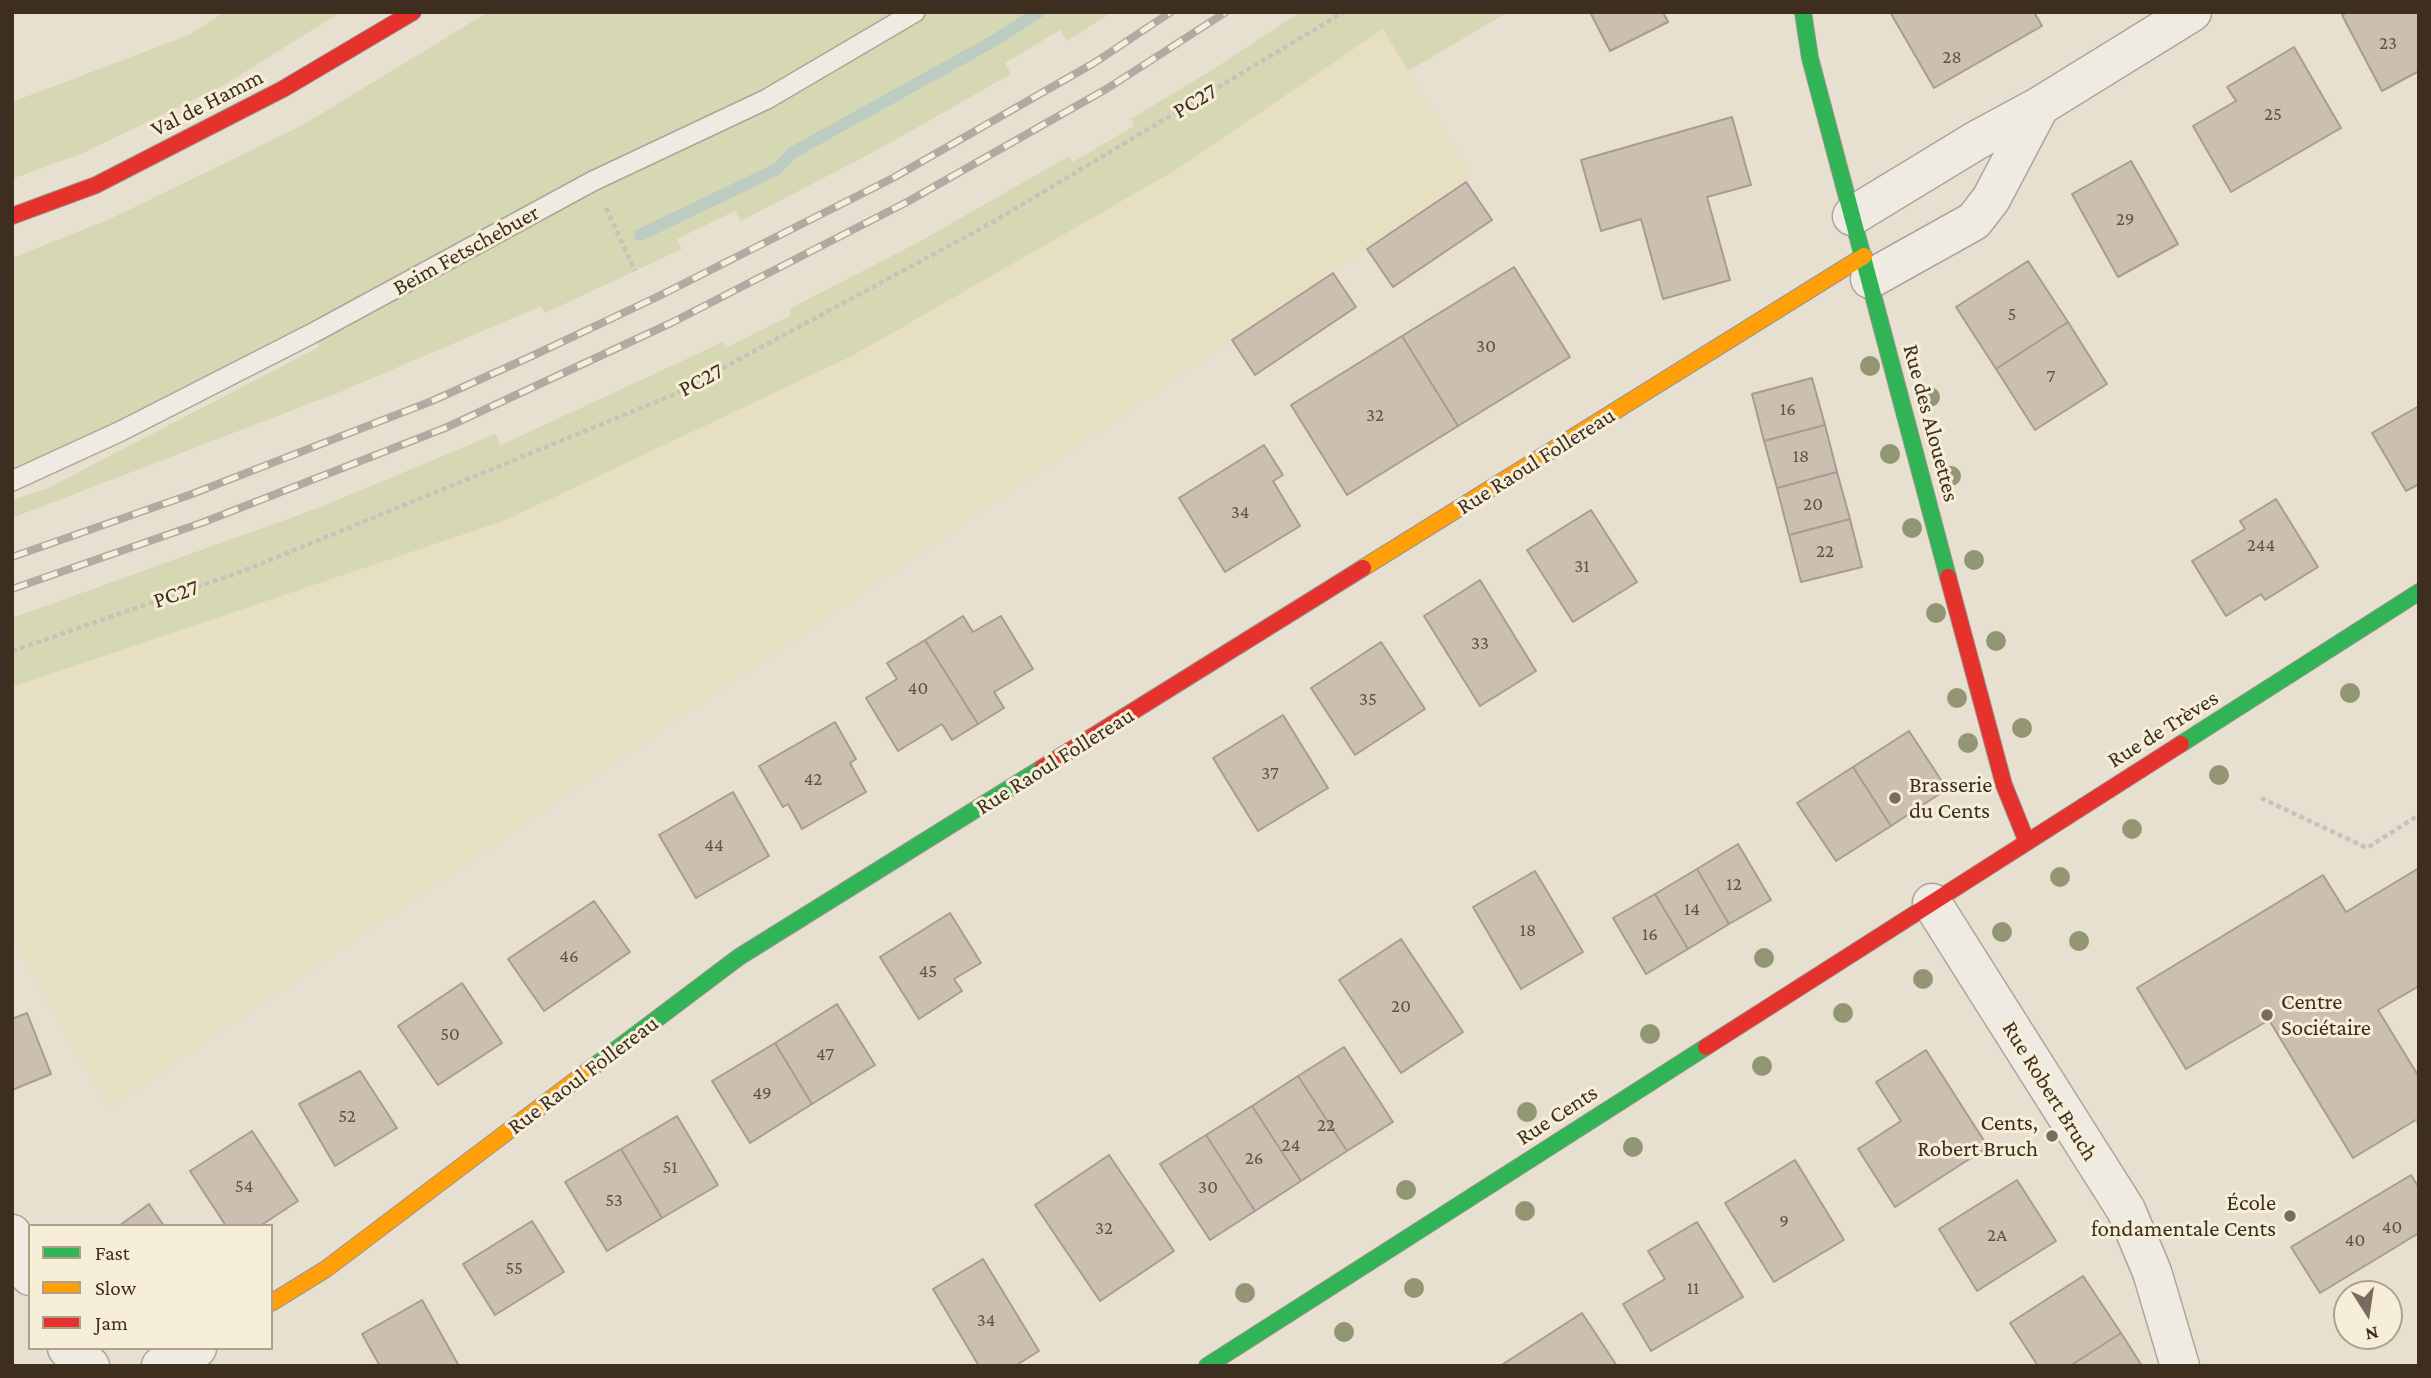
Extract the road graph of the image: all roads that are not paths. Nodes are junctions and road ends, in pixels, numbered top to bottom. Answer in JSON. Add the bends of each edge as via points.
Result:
{"nodes":[{"id":1,"x":413,"y":12,"type":"edge"},
{"id":2,"x":915,"y":12,"type":"edge"},
{"id":3,"x":1803,"y":12,"type":"edge"},
{"id":4,"x":2192,"y":12,"type":"edge"},
{"id":5,"x":2040,"y":106,"type":"junction"},
{"id":6,"x":12,"y":216,"type":"edge"},
{"id":7,"x":1852,"y":216,"type":"junction"},
{"id":8,"x":1867,"y":268,"type":"junction"},
{"id":9,"x":12,"y":481,"type":"edge"},
{"id":10,"x":2419,"y":592,"type":"edge"},
{"id":11,"x":2026,"y":842,"type":"junction"},
{"id":12,"x":1932,"y":903,"type":"junction"},
{"id":13,"x":12,"y":1234,"type":"edge"},
{"id":14,"x":28,"y":1271,"type":"edge"},
{"id":15,"x":273,"y":1302,"type":"edge"},
{"id":16,"x":69,"y":1350,"type":"edge"},
{"id":17,"x":193,"y":1350,"type":"edge"},
{"id":18,"x":90,"y":1366,"type":"edge"},
{"id":19,"x":161,"y":1366,"type":"edge"},
{"id":20,"x":1207,"y":1366,"type":"edge"},
{"id":21,"x":2180,"y":1366,"type":"edge"}],
"edges":[{"from":1,"to":6,"type":"main road","name":"Val de Hamm","via":[[283,89],[96,185]]},
{"from":2,"to":9,"type":"lane","name":"Beim Fetschebuer","via":[[767,99],[593,181],[301,339]]},
{"from":3,"to":7,"type":"main road","name":"Rue des Alouettes","via":[[1810,58]]},
{"from":4,"to":5,"type":"street"},
{"from":5,"to":7,"type":"street"},
{"from":5,"to":8,"type":"street","name":"Rue Raoul Follereau","via":[[1974,221]]},
{"from":7,"to":8,"type":"main road","name":"Rue des Alouettes"},
{"from":8,"to":11,"type":"main road","name":"Rue des Alouettes","via":[[2004,785]]},
{"from":8,"to":15,"type":"main road","name":"Rue Raoul Follereau","via":[[739,957],[326,1269]]},
{"from":10,"to":11,"type":"main road","name":"Rue de Trèves"},
{"from":11,"to":12,"type":"main road","name":"Rue de Trèves"},
{"from":12,"to":20,"type":"main road","name":"Rue Cents"},
{"from":12,"to":21,"type":"street","name":"Rue Robert Bruch","via":[[2126,1210],[2152,1272]]},
{"from":13,"to":14,"type":"street"},
{"from":16,"to":18,"type":"street"},
{"from":17,"to":19,"type":"street"}]}
